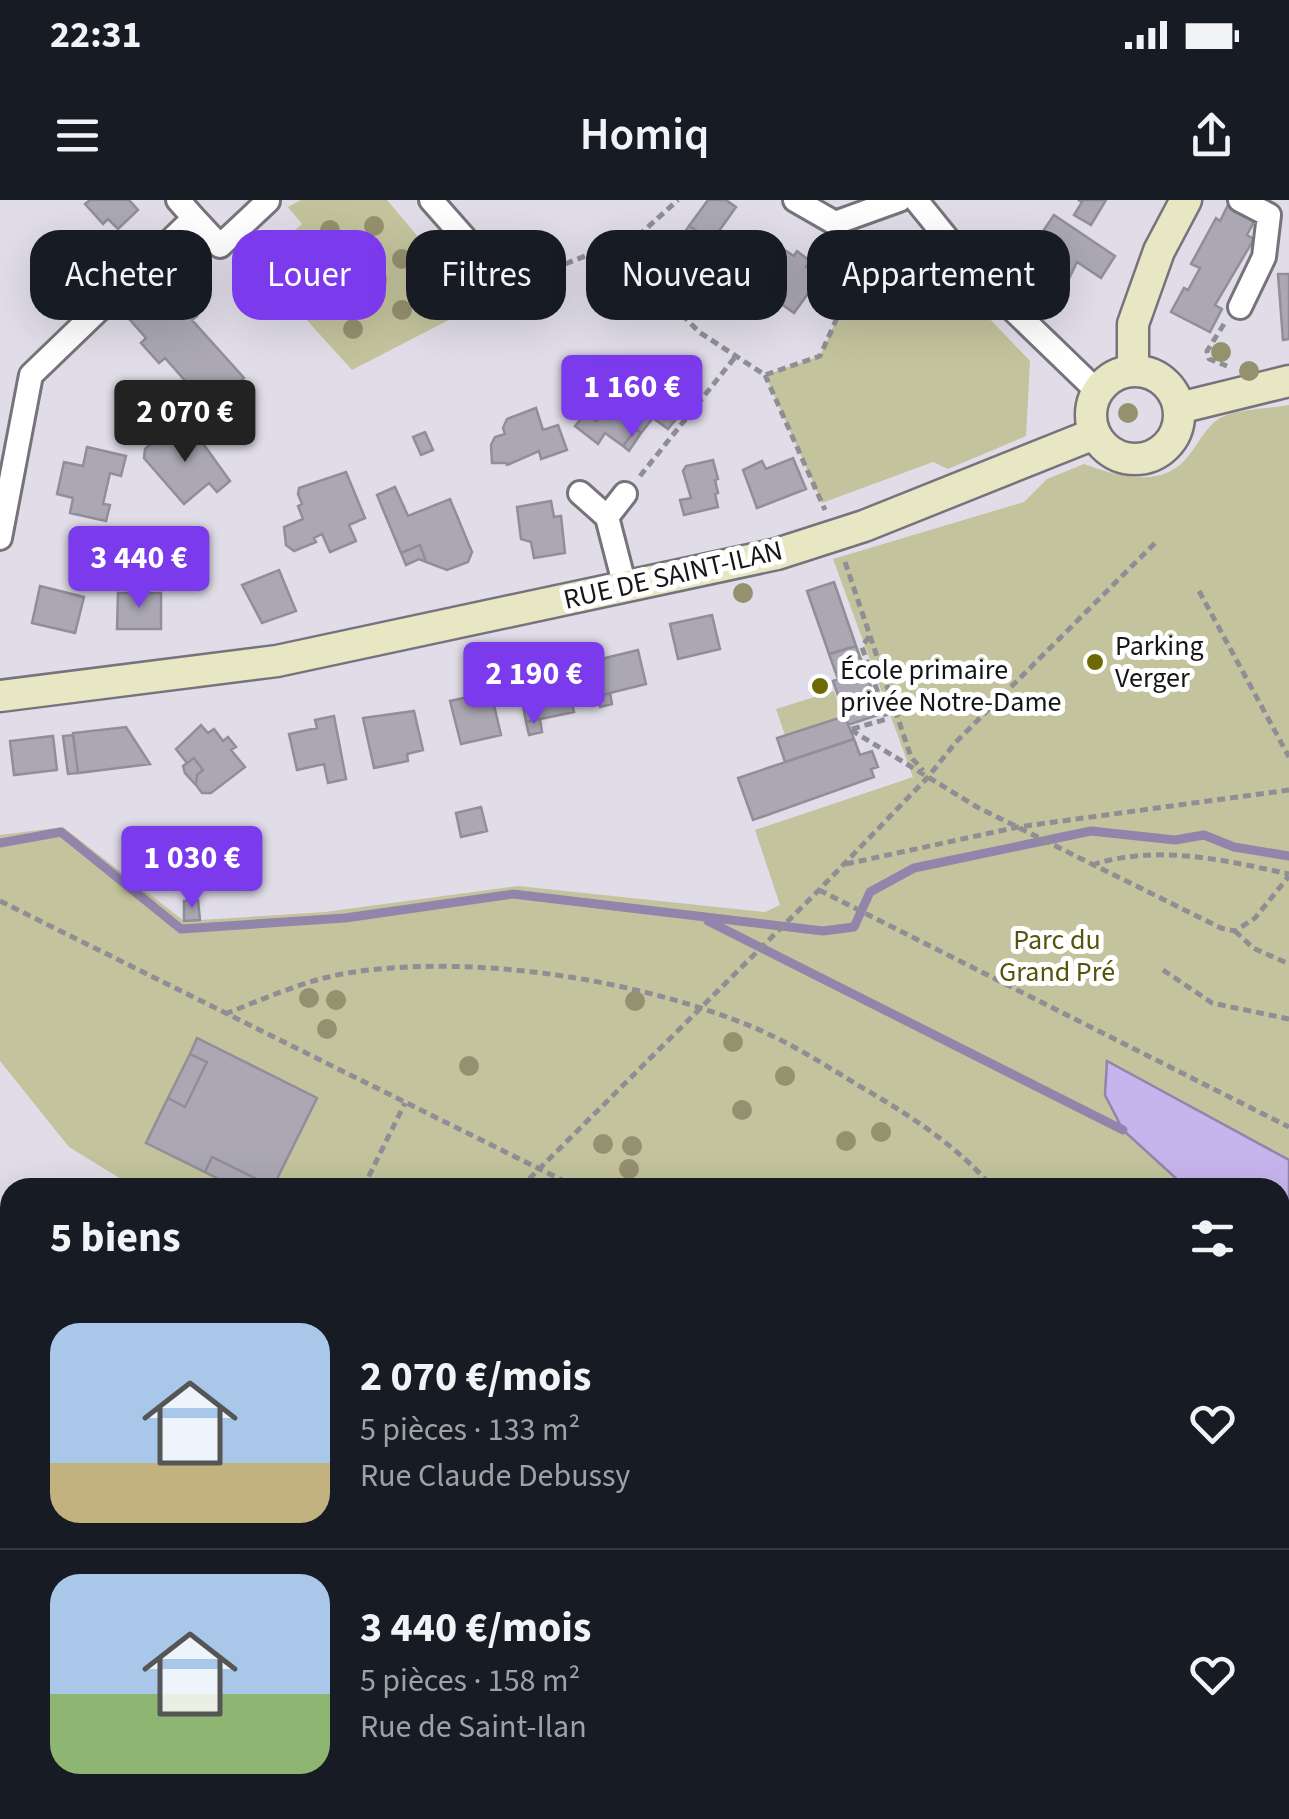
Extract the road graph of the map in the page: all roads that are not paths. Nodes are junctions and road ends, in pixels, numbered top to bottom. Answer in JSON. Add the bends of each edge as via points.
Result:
{"nodes":[{"id":1,"x":178,"y":200,"type":"edge"},
{"id":2,"x":268,"y":200,"type":"edge"},
{"id":3,"x":431,"y":200,"type":"edge"},
{"id":4,"x":796,"y":200,"type":"edge"},
{"id":5,"x":898,"y":200,"type":"edge"},
{"id":6,"x":916,"y":200,"type":"edge"},
{"id":7,"x":1186,"y":200,"type":"edge"},
{"id":8,"x":1240,"y":200,"type":"edge"},
{"id":9,"x":194,"y":218,"type":"junction"},
{"id":10,"x":458,"y":230,"type":"edge"},
{"id":11,"x":1264,"y":257,"type":"junction"},
{"id":12,"x":1289,"y":258,"type":"edge"},
{"id":13,"x":1240,"y":307,"type":"road end"},
{"id":14,"x":1133,"y":370,"type":"junction"},
{"id":15,"x":1289,"y":381,"type":"edge"},
{"id":16,"x":1097,"y":390,"type":"junction"},
{"id":17,"x":1179,"y":408,"type":"junction"},
{"id":18,"x":1094,"y":434,"type":"junction"},
{"id":19,"x":580,"y":493,"type":"dead end"},
{"id":20,"x":625,"y":494,"type":"road end"},
{"id":21,"x":607,"y":517,"type":"junction"},
{"id":22,"x":0,"y":538,"type":"edge"},
{"id":23,"x":625,"y":588,"type":"junction"},
{"id":24,"x":0,"y":696,"type":"edge"}],
"edges":[{"from":1,"to":9,"type":"street"},
{"from":2,"to":9,"type":"street","via":[[220,246]]},
{"from":3,"to":10,"type":"street"},
{"from":4,"to":5,"type":"street","via":[[835,223]]},
{"from":6,"to":16,"type":"street","via":[[976,274]]},
{"from":7,"to":14,"type":"street","via":[[1159,251],[1134,324]]},
{"from":8,"to":11,"type":"street","via":[[1269,215]]},
{"from":9,"to":22,"type":"street","via":[[32,376]]},
{"from":11,"to":12,"type":"street"},
{"from":11,"to":13,"type":"street"},
{"from":14,"to":16,"type":"street"},
{"from":14,"to":17,"type":"street","via":[[1158,377]]},
{"from":15,"to":17,"type":"street"},
{"from":16,"to":18,"type":"street","via":[[1091,404]]},
{"from":17,"to":18,"type":"street","via":[[1174,436],[1152,456],[1112,454]]},
{"from":18,"to":23,"type":"street","name":"RUE DE SAINT-ILAN","via":[[836,535]]},
{"from":19,"to":21,"type":"street"},
{"from":20,"to":21,"type":"street"},
{"from":21,"to":23,"type":"street"},
{"from":23,"to":24,"type":"street","name":"RUE DE SAINT-ILAN","via":[[277,661]]}]}
